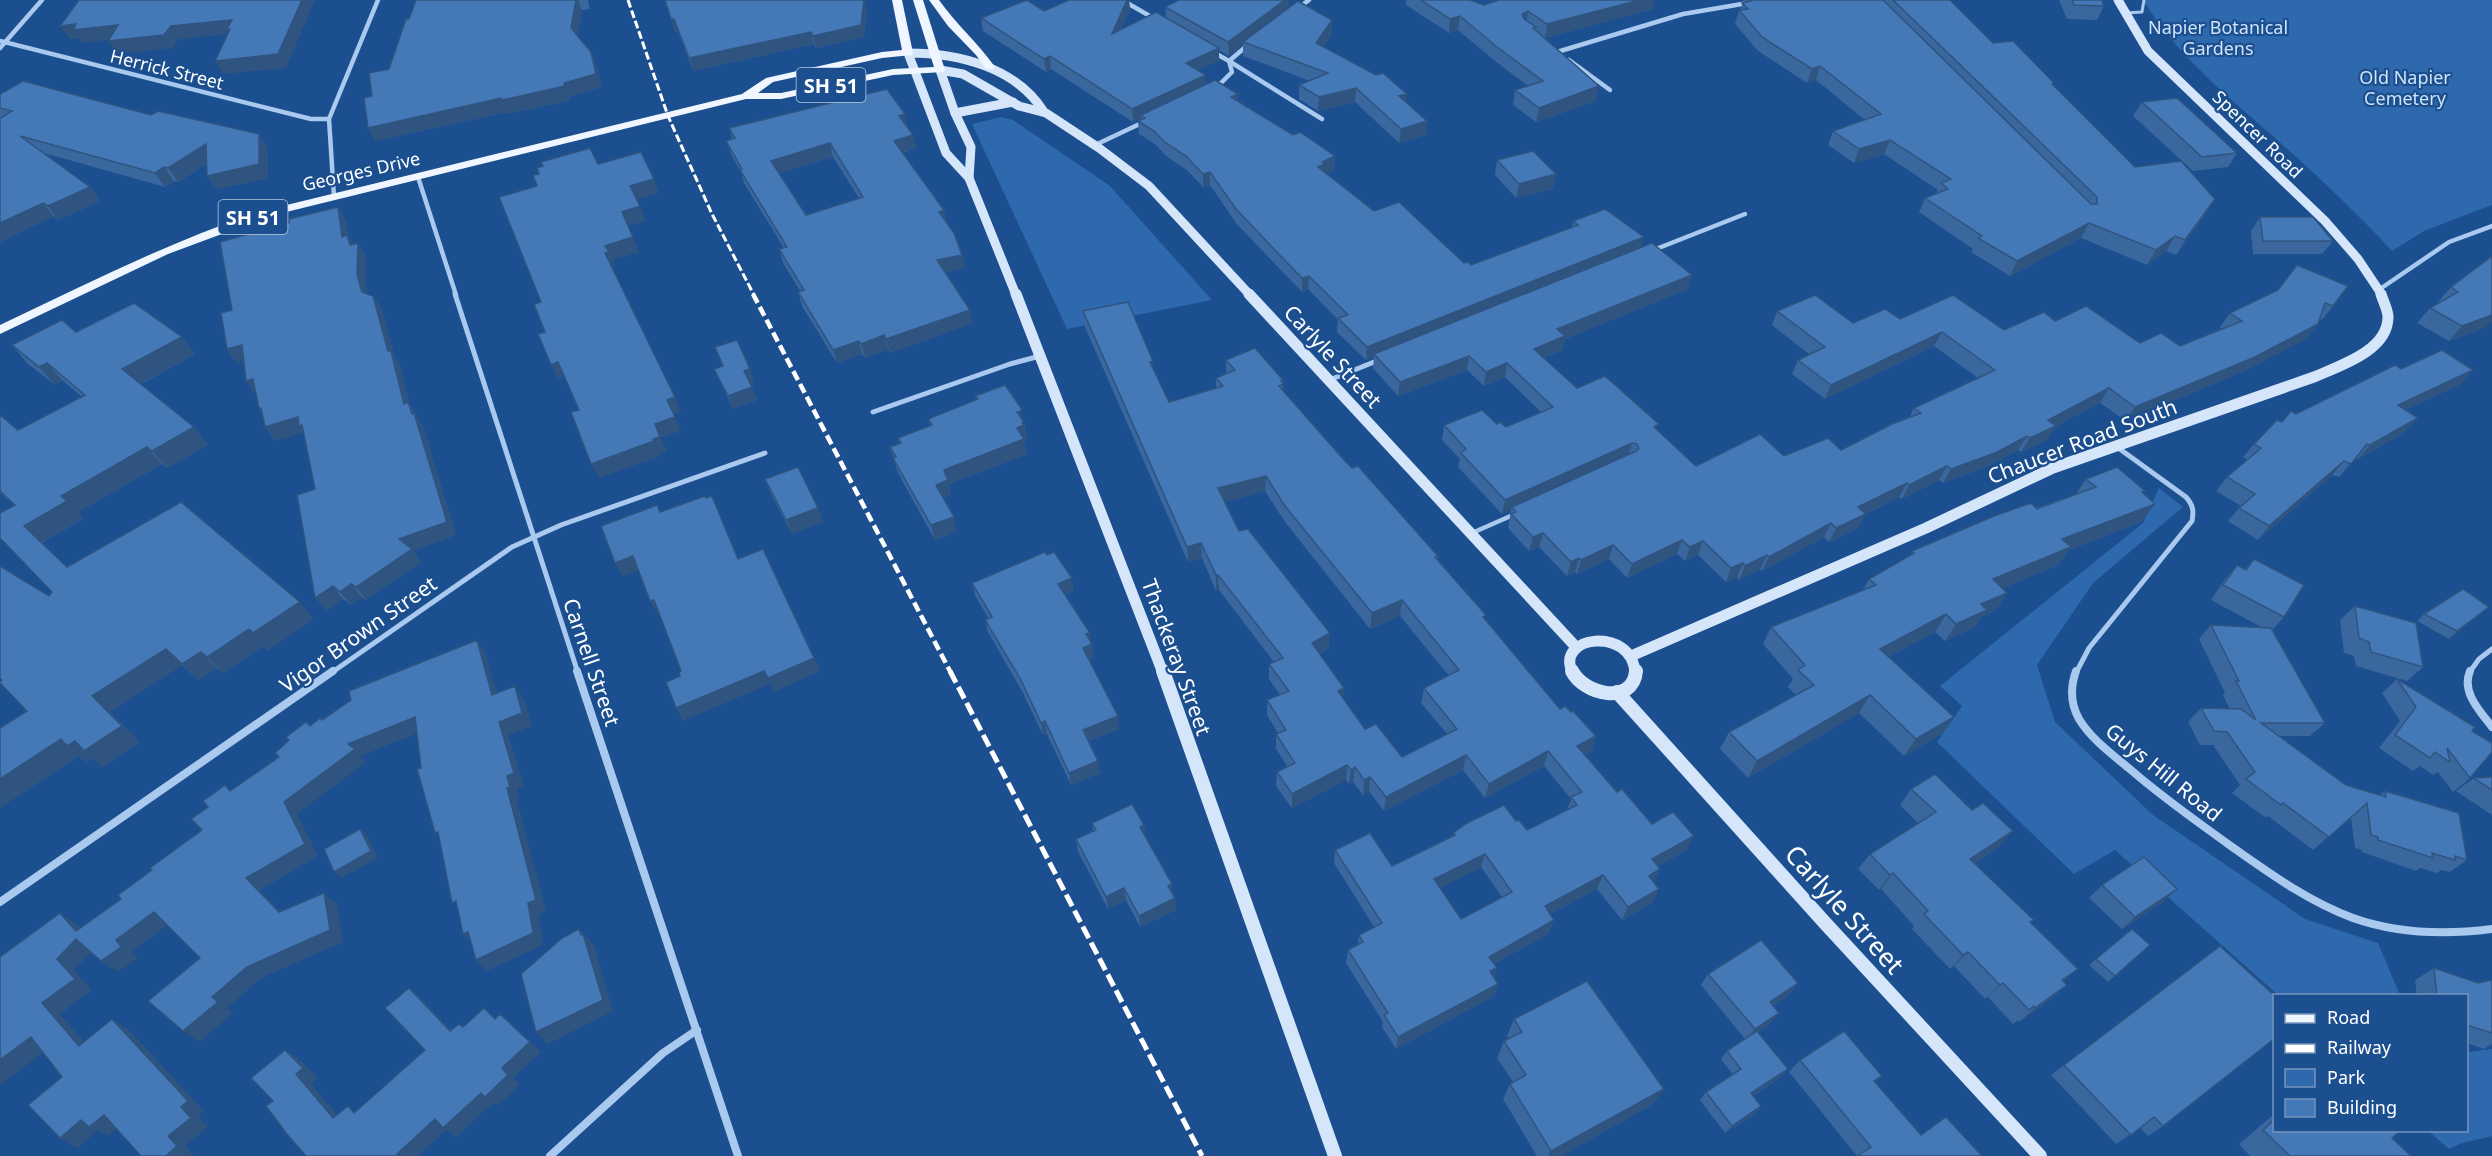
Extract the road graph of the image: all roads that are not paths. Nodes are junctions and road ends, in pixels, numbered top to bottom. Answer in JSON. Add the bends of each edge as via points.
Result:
{"nodes":[{"id":1,"x":42,"y":0,"type":"edge"},
{"id":2,"x":378,"y":0,"type":"edge"},
{"id":3,"x":897,"y":0,"type":"edge"},
{"id":4,"x":918,"y":0,"type":"edge"},
{"id":5,"x":934,"y":0,"type":"edge"},
{"id":6,"x":1122,"y":0,"type":"edge"},
{"id":7,"x":1309,"y":0,"type":"edge"},
{"id":8,"x":2118,"y":0,"type":"edge"},
{"id":9,"x":2144,"y":0,"type":"edge"},
{"id":10,"x":1749,"y":3,"type":"edge"},
{"id":11,"x":2125,"y":13,"type":"junction"},
{"id":12,"x":1290,"y":14,"type":"edge"},
{"id":13,"x":1162,"y":23,"type":"edge"},
{"id":14,"x":2,"y":42,"type":"edge"},
{"id":15,"x":1252,"y":42,"type":"edge"},
{"id":16,"x":1549,"y":46,"type":"edge"},
{"id":17,"x":0,"y":48,"type":"edge"},
{"id":18,"x":1210,"y":50,"type":"edge"},
{"id":19,"x":936,"y":52,"type":"junction"},
{"id":20,"x":1557,"y":52,"type":"junction"},
{"id":21,"x":908,"y":53,"type":"junction"},
{"id":22,"x":1229,"y":61,"type":"junction"},
{"id":23,"x":990,"y":67,"type":"junction"},
{"id":24,"x":940,"y":70,"type":"junction"},
{"id":25,"x":915,"y":71,"type":"junction"},
{"id":26,"x":1610,"y":90,"type":"dead end"},
{"id":27,"x":1208,"y":93,"type":"edge"},
{"id":28,"x":746,"y":96,"type":"junction"},
{"id":29,"x":1013,"y":102,"type":"junction"},
{"id":30,"x":1044,"y":112,"type":"junction"},
{"id":31,"x":955,"y":113,"type":"junction"},
{"id":32,"x":328,"y":119,"type":"junction"},
{"id":33,"x":1322,"y":119,"type":"dead end"},
{"id":34,"x":1150,"y":120,"type":"edge"},
{"id":35,"x":1093,"y":146,"type":"junction"},
{"id":36,"x":418,"y":177,"type":"junction"},
{"id":37,"x":969,"y":178,"type":"junction"},
{"id":38,"x":334,"y":197,"type":"junction"},
{"id":39,"x":1744,"y":214,"type":"dead end"},
{"id":40,"x":2492,"y":226,"type":"edge"},
{"id":41,"x":1647,"y":253,"type":"edge"},
{"id":42,"x":2380,"y":289,"type":"junction"},
{"id":43,"x":0,"y":330,"type":"edge"},
{"id":44,"x":1041,"y":356,"type":"junction"},
{"id":45,"x":1386,"y":357,"type":"edge"},
{"id":46,"x":1327,"y":381,"type":"junction"},
{"id":47,"x":873,"y":412,"type":"dead end"},
{"id":48,"x":2116,"y":446,"type":"junction"},
{"id":49,"x":765,"y":453,"type":"dead end"},
{"id":50,"x":1517,"y":513,"type":"edge"},
{"id":51,"x":1471,"y":534,"type":"junction"},
{"id":52,"x":533,"y":537,"type":"junction"},
{"id":53,"x":1576,"y":647,"type":"junction"},
{"id":54,"x":2492,"y":649,"type":"edge"},
{"id":55,"x":1631,"y":656,"type":"junction"},
{"id":56,"x":1617,"y":692,"type":"junction"},
{"id":57,"x":2492,"y":727,"type":"edge"},
{"id":58,"x":0,"y":902,"type":"edge"},
{"id":59,"x":2492,"y":929,"type":"edge"},
{"id":60,"x":697,"y":1030,"type":"junction"},
{"id":61,"x":550,"y":1156,"type":"edge"},
{"id":62,"x":738,"y":1156,"type":"edge"},
{"id":63,"x":1335,"y":1156,"type":"edge"},
{"id":64,"x":2040,"y":1156,"type":"edge"}],
"edges":[{"from":1,"to":14,"type":"street"},
{"from":2,"to":32,"type":"street"},
{"from":3,"to":21,"type":"main road"},
{"from":4,"to":19,"type":"main road"},
{"from":5,"to":23,"type":"main road"},
{"from":6,"to":13,"type":"street"},
{"from":7,"to":12,"type":"street"},
{"from":8,"to":11,"type":"main road","name":"Spencer Road"},
{"from":9,"to":11,"type":"lane","via":[[2142,12]]},
{"from":10,"to":20,"type":"street","via":[[1683,14]]},
{"from":11,"to":42,"type":"main road","name":"Spencer Road","via":[[2147,49],[2306,202]]},
{"from":14,"to":17,"type":"street"},
{"from":14,"to":32,"type":"street","name":"Herrick Street","via":[[310,119]]},
{"from":15,"to":22,"type":"street"},
{"from":16,"to":20,"type":"street"},
{"from":18,"to":22,"type":"street"},
{"from":19,"to":21,"type":"main road","name":"Georges Drive"},
{"from":19,"to":23,"type":"main road","name":"Carlyle Street","via":[[970,58]]},
{"from":19,"to":24,"type":"main road"},
{"from":20,"to":26,"type":"street"},
{"from":21,"to":25,"type":"main road","name":"Thackeray Street"},
{"from":21,"to":28,"type":"main road","name":"Georges Drive","number":"SH 51","via":[[882,55],[770,80]]},
{"from":22,"to":27,"type":"street","via":[[1232,72]]},
{"from":22,"to":33,"type":"street"},
{"from":23,"to":30,"type":"main road","name":"Carlyle Street","via":[[1035,97]]},
{"from":24,"to":25,"type":"main road","name":"Carlyle Street","number":"SH 51"},
{"from":24,"to":29,"type":"main road","name":"Carlyle Street","via":[[967,73]]},
{"from":24,"to":31,"type":"main road","name":"Thackeray Street"},
{"from":25,"to":28,"type":"main road","name":"Georges Drive","number":"SH 51","via":[[893,72],[781,96]]},
{"from":25,"to":37,"type":"main road","name":"Thackeray Street","via":[[946,153]]},
{"from":28,"to":36,"type":"main road","name":"Georges Drive","number":"SH 51"},
{"from":29,"to":30,"type":"main road","name":"Carlyle Street"},
{"from":29,"to":31,"type":"main road"},
{"from":30,"to":35,"type":"main road","name":"Carlyle Street"},
{"from":31,"to":37,"type":"main road","name":"Thackeray Street","via":[[970,147]]},
{"from":32,"to":38,"type":"street"},
{"from":34,"to":35,"type":"street"},
{"from":35,"to":46,"type":"main road","name":"Carlyle Street","via":[[1149,186]]},
{"from":36,"to":38,"type":"main road","name":"Georges Drive","number":"SH 51"},
{"from":36,"to":52,"type":"street","name":"Carnell Street"},
{"from":37,"to":44,"type":"main road","name":"Thackeray Street"},
{"from":38,"to":43,"type":"main road","name":"Georges Drive","number":"SH 51","via":[[266,213],[194,238]]},
{"from":39,"to":41,"type":"street"},
{"from":40,"to":42,"type":"street","via":[[2444,245]]},
{"from":42,"to":48,"type":"main road","name":"Chaucer Road South","via":[[2388,317],[2372,346],[2356,357],[2296,384]]},
{"from":44,"to":47,"type":"street"},
{"from":44,"to":63,"type":"main road","name":"Thackeray Street","via":[[1161,667]]},
{"from":45,"to":46,"type":"street"},
{"from":46,"to":51,"type":"main road","name":"Carlyle Street"},
{"from":48,"to":55,"type":"main road","name":"Chaucer Road South","via":[[2024,481],[1926,528]]},
{"from":48,"to":59,"type":"street","name":"Guys Hill Road","via":[[2186,496],[2194,512],[2192,521],[2076,668],[2070,690],[2076,715],[2091,734],[2172,804],[2286,885],[2336,911],[2370,923],[2421,932]]},
{"from":49,"to":52,"type":"street","name":"Vigor Brown Street"},
{"from":50,"to":51,"type":"lane"},
{"from":51,"to":53,"type":"main road","name":"Carlyle Street"},
{"from":52,"to":58,"type":"street","name":"Vigor Brown Street","via":[[512,546]]},
{"from":52,"to":60,"type":"street","name":"Carnell Street"},
{"from":53,"to":55,"type":"main road","via":[[1583,642],[1604,640]]},
{"from":53,"to":56,"type":"main road","via":[[1568,662],[1576,680],[1595,692]]},
{"from":54,"to":57,"type":"street","via":[[2467,670],[2466,683]]},
{"from":55,"to":56,"type":"main road","via":[[1635,665],[1633,682]]},
{"from":56,"to":64,"type":"main road","name":"Carlyle Street"},
{"from":60,"to":61,"type":"street","via":[[663,1053]]},
{"from":60,"to":62,"type":"street","name":"Carnell Street"}]}
